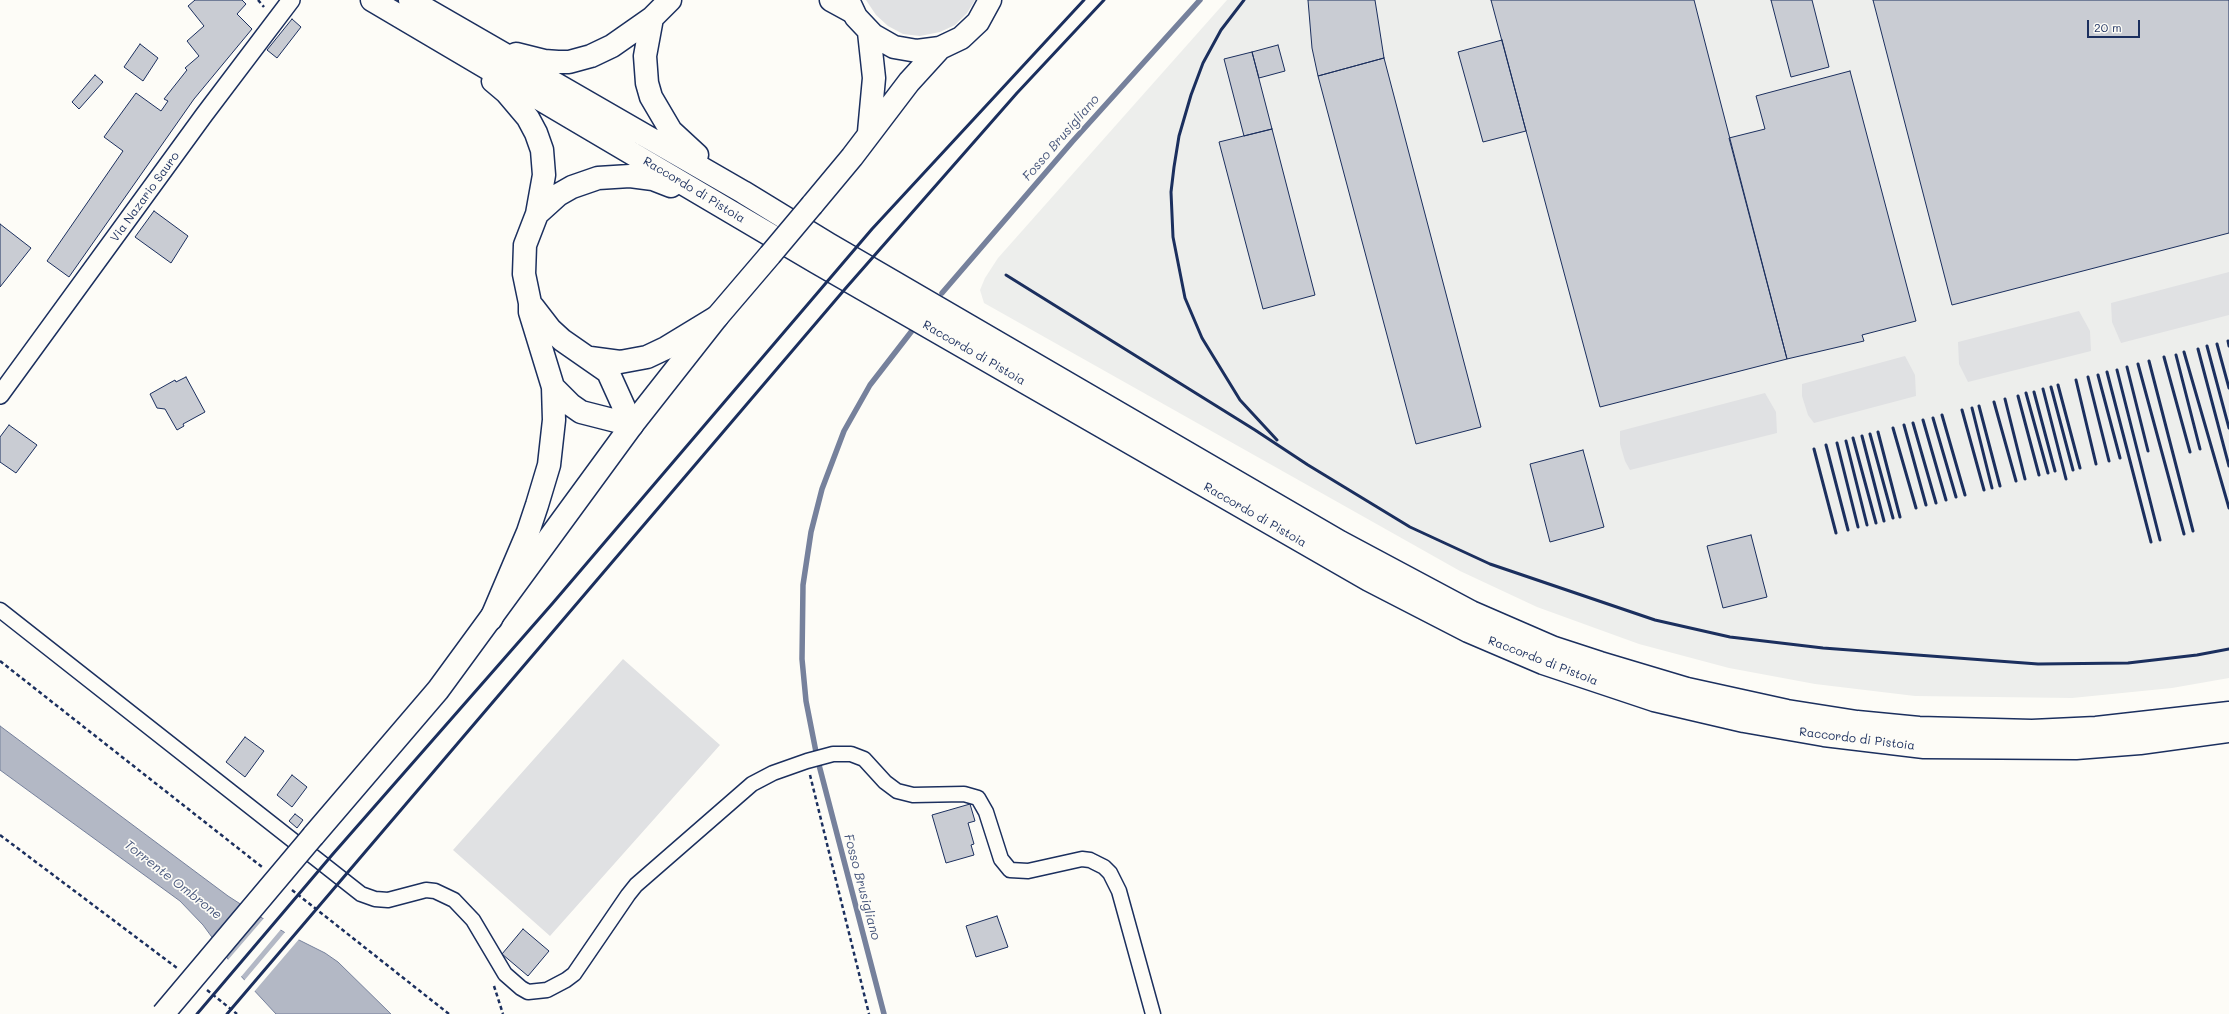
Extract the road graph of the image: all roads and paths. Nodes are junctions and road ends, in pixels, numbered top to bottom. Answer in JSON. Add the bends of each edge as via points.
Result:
{"nodes":[{"id":1,"x":291,"y":0,"type":"edge"},
{"id":2,"x":372,"y":0,"type":"edge"},
{"id":3,"x":410,"y":0,"type":"edge"},
{"id":4,"x":670,"y":0,"type":"edge"},
{"id":5,"x":831,"y":0,"type":"edge"},
{"id":6,"x":990,"y":0,"type":"edge"},
{"id":7,"x":851,"y":6,"type":"edge"},
{"id":8,"x":652,"y":18,"type":"junction"},
{"id":9,"x":869,"y":32,"type":"junction"},
{"id":10,"x":442,"y":40,"type":"junction"},
{"id":11,"x":478,"y":40,"type":"junction"},
{"id":12,"x":940,"y":48,"type":"junction"},
{"id":13,"x":869,"y":134,"type":"junction"},
{"id":14,"x":743,"y":192,"type":"junction"},
{"id":15,"x":727,"y":209,"type":"junction"},
{"id":16,"x":537,"y":214,"type":"junction"},
{"id":17,"x":530,"y":303,"type":"junction"},
{"id":18,"x":717,"y":317,"type":"junction"},
{"id":19,"x":588,"y":358,"type":"junction"},
{"id":20,"x":553,"y":387,"type":"junction"},
{"id":21,"x":0,"y":395,"type":"edge"},
{"id":22,"x":632,"y":425,"type":"junction"},
{"id":23,"x":0,"y":610,"type":"edge"},
{"id":24,"x":491,"y":618,"type":"junction"},
{"id":25,"x":0,"y":661,"type":"edge"},
{"id":26,"x":2229,"y":700,"type":"edge"},
{"id":27,"x":2160,"y":721,"type":"junction"},
{"id":28,"x":2228,"y":727,"type":"edge"},
{"id":29,"x":807,"y":761,"type":"junction"},
{"id":30,"x":0,"y":835,"type":"edge"},
{"id":31,"x":269,"y":872,"type":"dead end"},
{"id":32,"x":287,"y":886,"type":"dead end"},
{"id":33,"x":181,"y":971,"type":"dead end"},
{"id":34,"x":206,"y":990,"type":"dead end"},
{"id":35,"x":163,"y":1014,"type":"edge"},
{"id":36,"x":237,"y":1014,"type":"edge"},
{"id":37,"x":449,"y":1014,"type":"edge"},
{"id":38,"x":869,"y":1014,"type":"edge"},
{"id":39,"x":1153,"y":1014,"type":"edge"}],
"edges":[{"from":1,"to":21,"type":"street","name":"Via Nazario Sauro"},
{"from":2,"to":10,"type":"main road","name":"Raccordo di Pistoia"},
{"from":3,"to":11,"type":"main road","name":"Raccordo di Pistoia"},
{"from":4,"to":8,"type":"main road"},
{"from":5,"to":7,"type":"main road"},
{"from":6,"to":12,"type":"main road","via":[[982,18],[970,31]]},
{"from":7,"to":9,"type":"main road"},
{"from":8,"to":11,"type":"main road","via":[[601,52],[569,62],[531,59]]},
{"from":8,"to":14,"type":"main road","via":[[645,70],[655,108],[678,140]]},
{"from":9,"to":12,"type":"main road","via":[[883,42],[899,48],[922,51]]},
{"from":9,"to":13,"type":"main road","via":[[874,78]]},
{"from":10,"to":15,"type":"main road","name":"Raccordo di Pistoia"},
{"from":10,"to":16,"type":"main road","via":[[506,92],[525,114],[536,133],[542,150],[544,174]]},
{"from":11,"to":14,"type":"main road","name":"Raccordo di Pistoia"},
{"from":12,"to":13,"type":"main road","via":[[909,82]]},
{"from":13,"to":18,"type":"main road","bridge":true},
{"from":14,"to":27,"type":"main road","name":"Raccordo di Pistoia","via":[[1354,550],[1471,612],[1554,648],[1688,690],[1858,722],[1919,728],[2032,731]]},
{"from":15,"to":16,"type":"main road","via":[[653,179],[612,176],[572,187],[558,195]]},
{"from":15,"to":28,"type":"main road","name":"Raccordo di Pistoia","via":[[1164,464],[1369,580],[1468,631],[1578,676],[1654,700],[1744,721],[1824,735],[1924,747],[2076,748],[2140,743]]},
{"from":16,"to":17,"type":"main road","via":[[530,229],[524,254],[524,274]]},
{"from":17,"to":19,"type":"main road","via":[[557,336]]},
{"from":17,"to":20,"type":"main road","via":[[530,312]]},
{"from":18,"to":19,"type":"main road","via":[[647,357],[620,362]]},
{"from":18,"to":22,"type":"main road"},
{"from":19,"to":22,"type":"main road","via":[[608,372]]},
{"from":20,"to":22,"type":"main road","via":[[570,405],[581,412]]},
{"from":20,"to":24,"type":"main road","via":[[553,435],[545,477],[528,532]]},
{"from":22,"to":24,"type":"main road"},
{"from":23,"to":29,"type":"street","via":[[361,894],[388,900],[426,890],[435,891],[454,900],[473,920],[505,974],[528,992],[547,990],[574,974],[636,885],[746,789],[773,773]]},
{"from":24,"to":35,"type":"main road","bridge":true,"via":[[438,690]]},
{"from":25,"to":31,"type":"path"},
{"from":26,"to":27,"type":"main road"},
{"from":27,"to":28,"type":"main road","name":"Raccordo di Pistoia"},
{"from":29,"to":38,"type":"path"},
{"from":29,"to":39,"type":"street","via":[[833,754],[851,754],[864,759],[897,791],[913,795],[972,795],[978,798],[986,812],[1001,859],[1010,870],[1028,870],[1082,859],[1098,862],[1110,873],[1119,891]]},
{"from":30,"to":33,"type":"path"},
{"from":32,"to":37,"type":"path"},
{"from":34,"to":36,"type":"path"}]}
